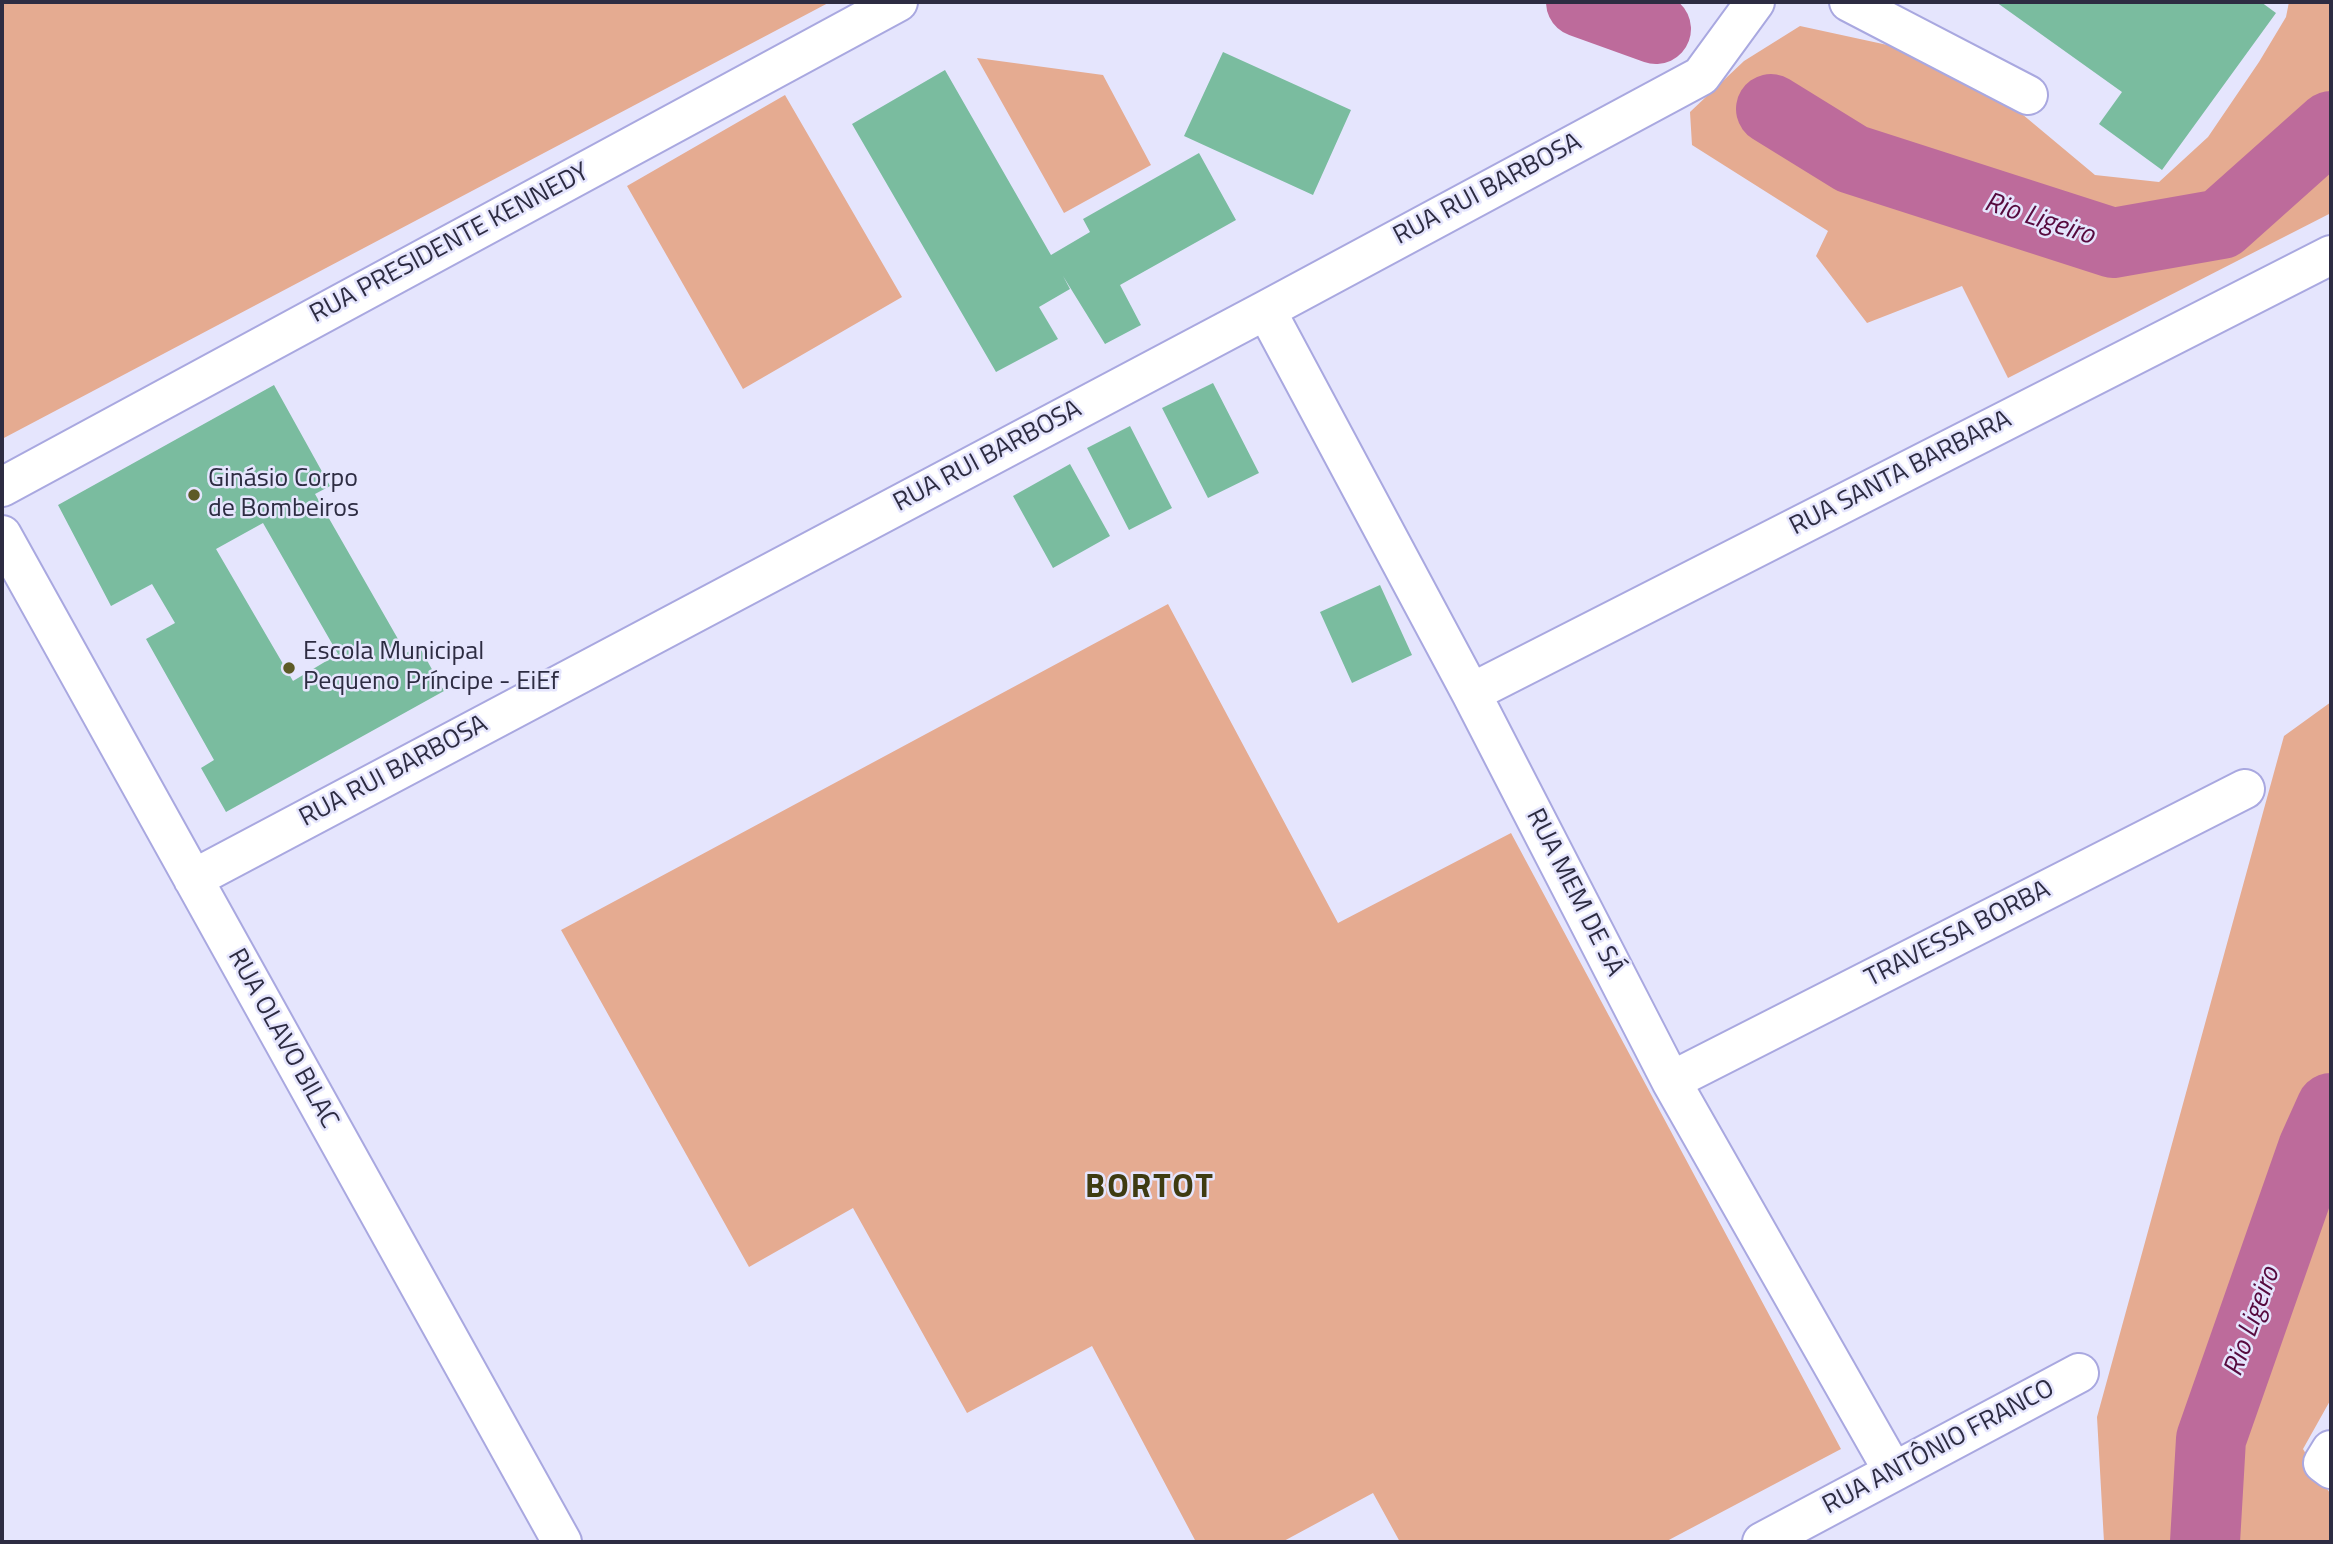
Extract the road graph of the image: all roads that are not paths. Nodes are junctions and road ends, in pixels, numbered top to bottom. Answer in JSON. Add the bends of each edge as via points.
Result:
{"nodes":[{"id":1,"x":898,"y":2,"type":"edge"},
{"id":2,"x":1755,"y":2,"type":"edge"},
{"id":3,"x":1849,"y":2,"type":"edge"},
{"id":4,"x":2028,"y":95,"type":"dead end"},
{"id":5,"x":2331,"y":255,"type":"edge"},
{"id":6,"x":1266,"y":310,"type":"junction"},
{"id":7,"x":2,"y":487,"type":"edge"},
{"id":8,"x":2,"y":536,"type":"edge"},
{"id":9,"x":1471,"y":693,"type":"junction"},
{"id":10,"x":2245,"y":789,"type":"dead end"},
{"id":11,"x":193,"y":879,"type":"junction"},
{"id":12,"x":1671,"y":1081,"type":"junction"},
{"id":13,"x":2079,"y":1373,"type":"dead end"},
{"id":14,"x":2331,"y":1450,"type":"edge"},
{"id":15,"x":2331,"y":1469,"type":"edge"},
{"id":16,"x":1893,"y":1471,"type":"junction"},
{"id":17,"x":562,"y":1542,"type":"edge"},
{"id":18,"x":1762,"y":1542,"type":"edge"}],
"edges":[{"from":1,"to":7,"type":"street","name":"RUA PRESIDENTE KENNEDY"},
{"from":2,"to":6,"type":"street","name":"RUA RUI BARBOSA","via":[[1701,76]]},
{"from":3,"to":4,"type":"street"},
{"from":5,"to":9,"type":"street","name":"RUA SANTA BARBARA"},
{"from":6,"to":9,"type":"street","name":"RUA MEM DE SÁ"},
{"from":6,"to":11,"type":"street","name":"RUA RUI BARBOSA"},
{"from":8,"to":11,"type":"street","name":"RUA OLAVO BILAC"},
{"from":9,"to":12,"type":"street","name":"RUA MEM DE SÁ"},
{"from":10,"to":12,"type":"street","name":"TRAVESSA BORBA"},
{"from":11,"to":17,"type":"street","name":"RUA OLAVO BILAC"},
{"from":12,"to":16,"type":"street","name":"RUA MEM DE SÁ"},
{"from":13,"to":16,"type":"street","name":"RUA ANTÔNIO FRANCO"},
{"from":14,"to":15,"type":"street","via":[[2323,1463]]},
{"from":16,"to":18,"type":"street","name":"RUA ANTÔNIO FRANCO"}]}
